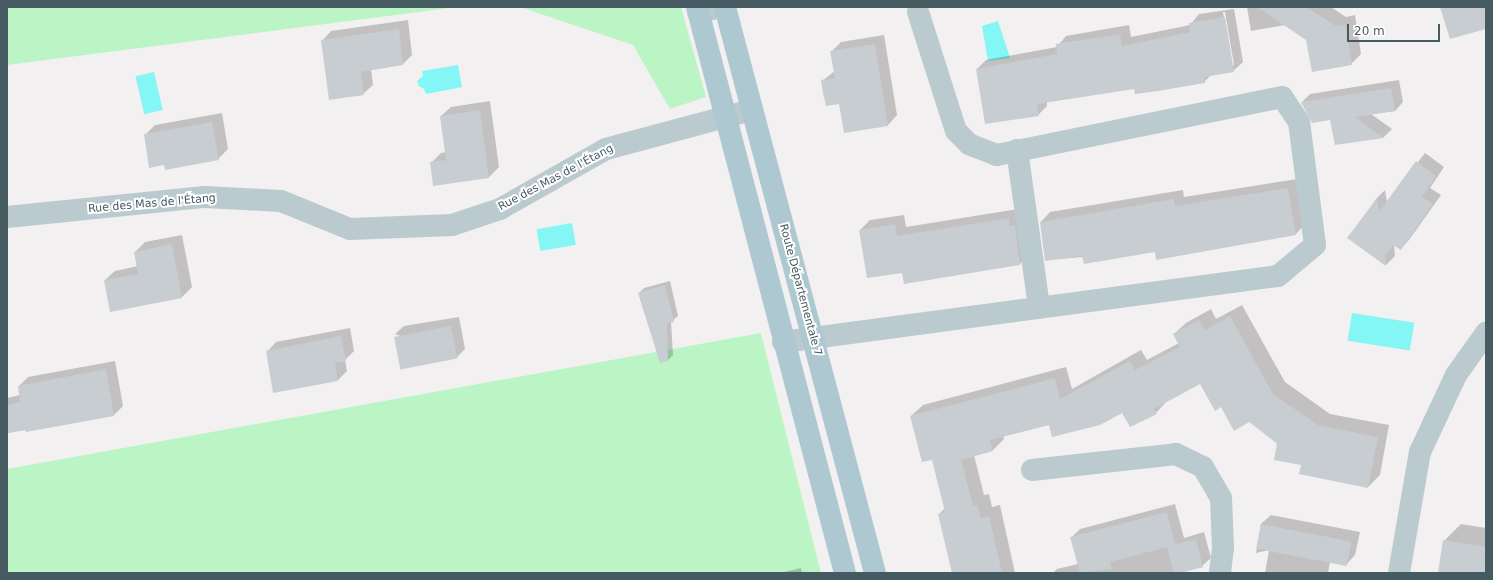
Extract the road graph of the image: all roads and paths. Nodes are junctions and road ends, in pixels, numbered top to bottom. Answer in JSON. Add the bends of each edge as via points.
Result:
{"nodes":[{"id":1,"x":721,"y":7,"type":"edge"},
{"id":2,"x":725,"y":7,"type":"edge"},
{"id":3,"x":698,"y":10,"type":"edge"},
{"id":4,"x":918,"y":12,"type":"dead end"},
{"id":5,"x":752,"y":110,"type":"junction"},
{"id":6,"x":725,"y":116,"type":"junction"},
{"id":7,"x":1017,"y":150,"type":"junction"},
{"id":8,"x":7,"y":218,"type":"edge"},
{"id":9,"x":1039,"y":307,"type":"junction"},
{"id":10,"x":1486,"y":333,"type":"edge"},
{"id":11,"x":813,"y":337,"type":"junction"},
{"id":12,"x":783,"y":342,"type":"junction"},
{"id":13,"x":1032,"y":470,"type":"dead end"},
{"id":14,"x":845,"y":573,"type":"edge"},
{"id":15,"x":875,"y":573,"type":"edge"},
{"id":16,"x":1220,"y":573,"type":"edge"},
{"id":17,"x":1399,"y":573,"type":"edge"}],
"edges":[{"from":1,"to":3,"type":"street"},
{"from":2,"to":5,"type":"main road","name":"Route Départementale 7"},
{"from":3,"to":6,"type":"main road"},
{"from":4,"to":7,"type":"street","via":[[956,131],[969,144],[997,155]]},
{"from":5,"to":6,"type":"street","name":"Rue des Mas de l'Étang"},
{"from":5,"to":11,"type":"main road","name":"Route Départementale 7"},
{"from":6,"to":8,"type":"street","name":"Rue des Mas de l'Étang","via":[[606,149],[500,209],[452,226],[350,228],[281,201],[205,197]]},
{"from":6,"to":12,"type":"main road"},
{"from":7,"to":9,"type":"street"},
{"from":7,"to":9,"type":"street","via":[[1282,97],[1300,122],[1315,245],[1278,276]]},
{"from":9,"to":11,"type":"street"},
{"from":10,"to":17,"type":"street","via":[[1456,374],[1420,452]]},
{"from":11,"to":12,"type":"street"},
{"from":11,"to":15,"type":"main road","name":"Route Départementale 7"},
{"from":12,"to":14,"type":"main road"},
{"from":13,"to":16,"type":"street","via":[[1176,454],[1203,467],[1221,498],[1223,548]]}]}
